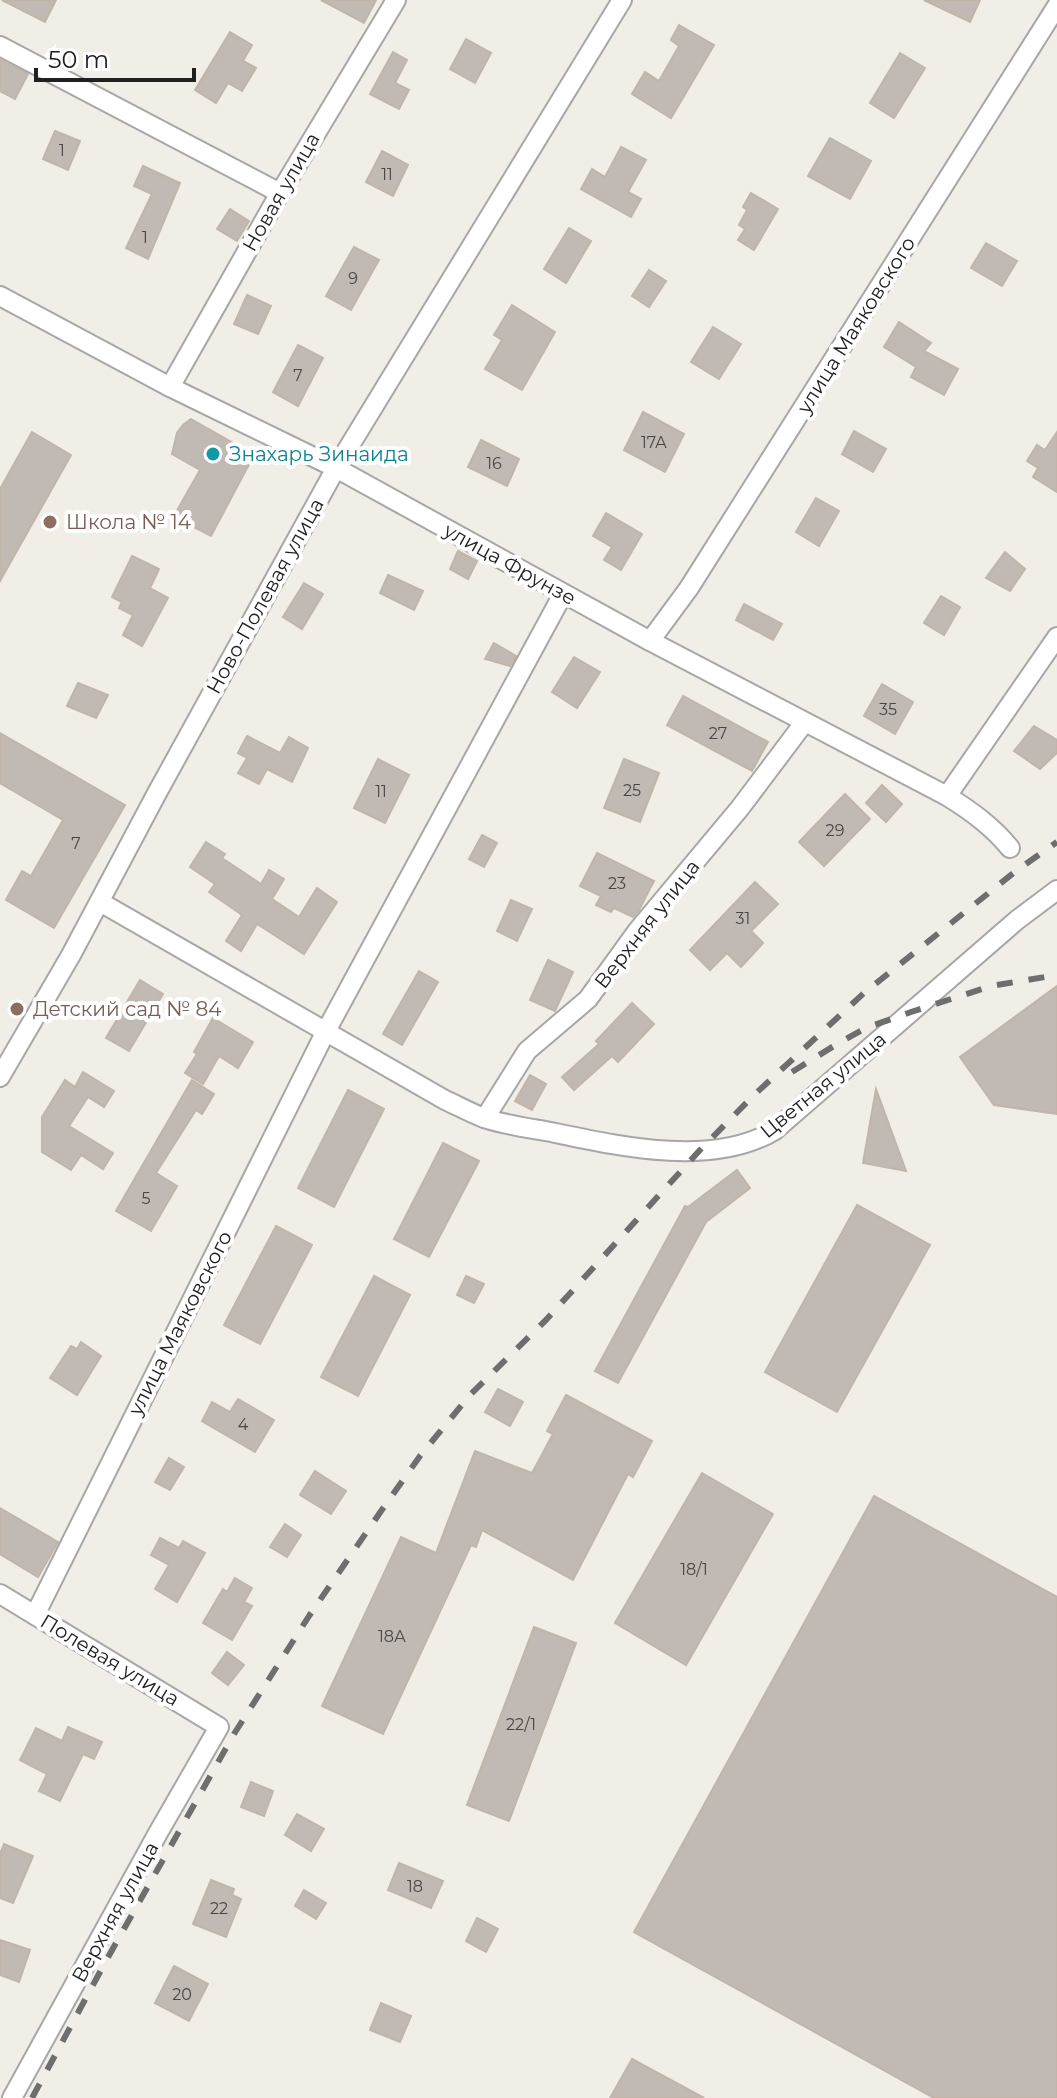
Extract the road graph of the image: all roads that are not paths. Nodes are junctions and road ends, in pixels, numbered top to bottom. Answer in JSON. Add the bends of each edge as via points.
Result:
{"nodes":[{"id":1,"x":396,"y":0,"type":"edge"},
{"id":2,"x":622,"y":0,"type":"edge"},
{"id":3,"x":1057,"y":6,"type":"edge"},
{"id":4,"x":0,"y":46,"type":"edge"},
{"id":5,"x":280,"y":193,"type":"junction"},
{"id":6,"x":0,"y":296,"type":"edge"},
{"id":7,"x":170,"y":387,"type":"junction"},
{"id":8,"x":336,"y":468,"type":"junction"},
{"id":9,"x":563,"y":594,"type":"junction"},
{"id":10,"x":1057,"y":637,"type":"edge"},
{"id":11,"x":650,"y":641,"type":"junction"},
{"id":12,"x":804,"y":723,"type":"junction"},
{"id":13,"x":947,"y":796,"type":"junction"},
{"id":14,"x":1010,"y":848,"type":"dead end"},
{"id":15,"x":1057,"y":890,"type":"edge"},
{"id":16,"x":100,"y":902,"type":"junction"},
{"id":17,"x":326,"y":1031,"type":"junction"},
{"id":18,"x":0,"y":1077,"type":"edge"},
{"id":19,"x":485,"y":1118,"type":"junction"},
{"id":20,"x":0,"y":1594,"type":"edge"},
{"id":21,"x":35,"y":1615,"type":"junction"},
{"id":22,"x":219,"y":1727,"type":"joint"},
{"id":23,"x":12,"y":2098,"type":"edge"}],
"edges":[{"from":1,"to":5,"type":"street","name":"Новая улица"},
{"from":2,"to":8,"type":"street","name":"Ново-Полевая улица"},
{"from":3,"to":11,"type":"street","name":"улица Маяковского","via":[[698,575]]},
{"from":4,"to":5,"type":"street"},
{"from":5,"to":7,"type":"street","name":"Новая улица"},
{"from":6,"to":7,"type":"street","name":"улица Фрунзе"},
{"from":7,"to":8,"type":"street","name":"улица Фрунзе"},
{"from":8,"to":9,"type":"street","name":"улица Фрунзе"},
{"from":8,"to":16,"type":"street","name":"Ново-Полевая улица"},
{"from":9,"to":11,"type":"street","name":"улица Фрунзе"},
{"from":9,"to":17,"type":"street","name":"улица Маяковского"},
{"from":10,"to":13,"type":"street"},
{"from":11,"to":12,"type":"street","name":"улица Фрунзе"},
{"from":12,"to":13,"type":"street","name":"улица Фрунзе"},
{"from":12,"to":19,"type":"street","name":"Верхняя улица","via":[[588,999],[527,1051]]},
{"from":13,"to":14,"type":"street","name":"улица Фрунзе","via":[[973,812]]},
{"from":15,"to":19,"type":"street","name":"Цветная улица","via":[[761,1139],[700,1150],[648,1148]]},
{"from":16,"to":17,"type":"street"},
{"from":16,"to":18,"type":"street","name":"Ново-Полевая улица"},
{"from":17,"to":19,"type":"street","name":"Цветная улица"},
{"from":17,"to":21,"type":"street","name":"улица Маяковского"},
{"from":20,"to":21,"type":"street","name":"Полевая улица"},
{"from":21,"to":22,"type":"street","name":"Полевая улица"},
{"from":22,"to":23,"type":"street","name":"Верхняя улица"}]}
